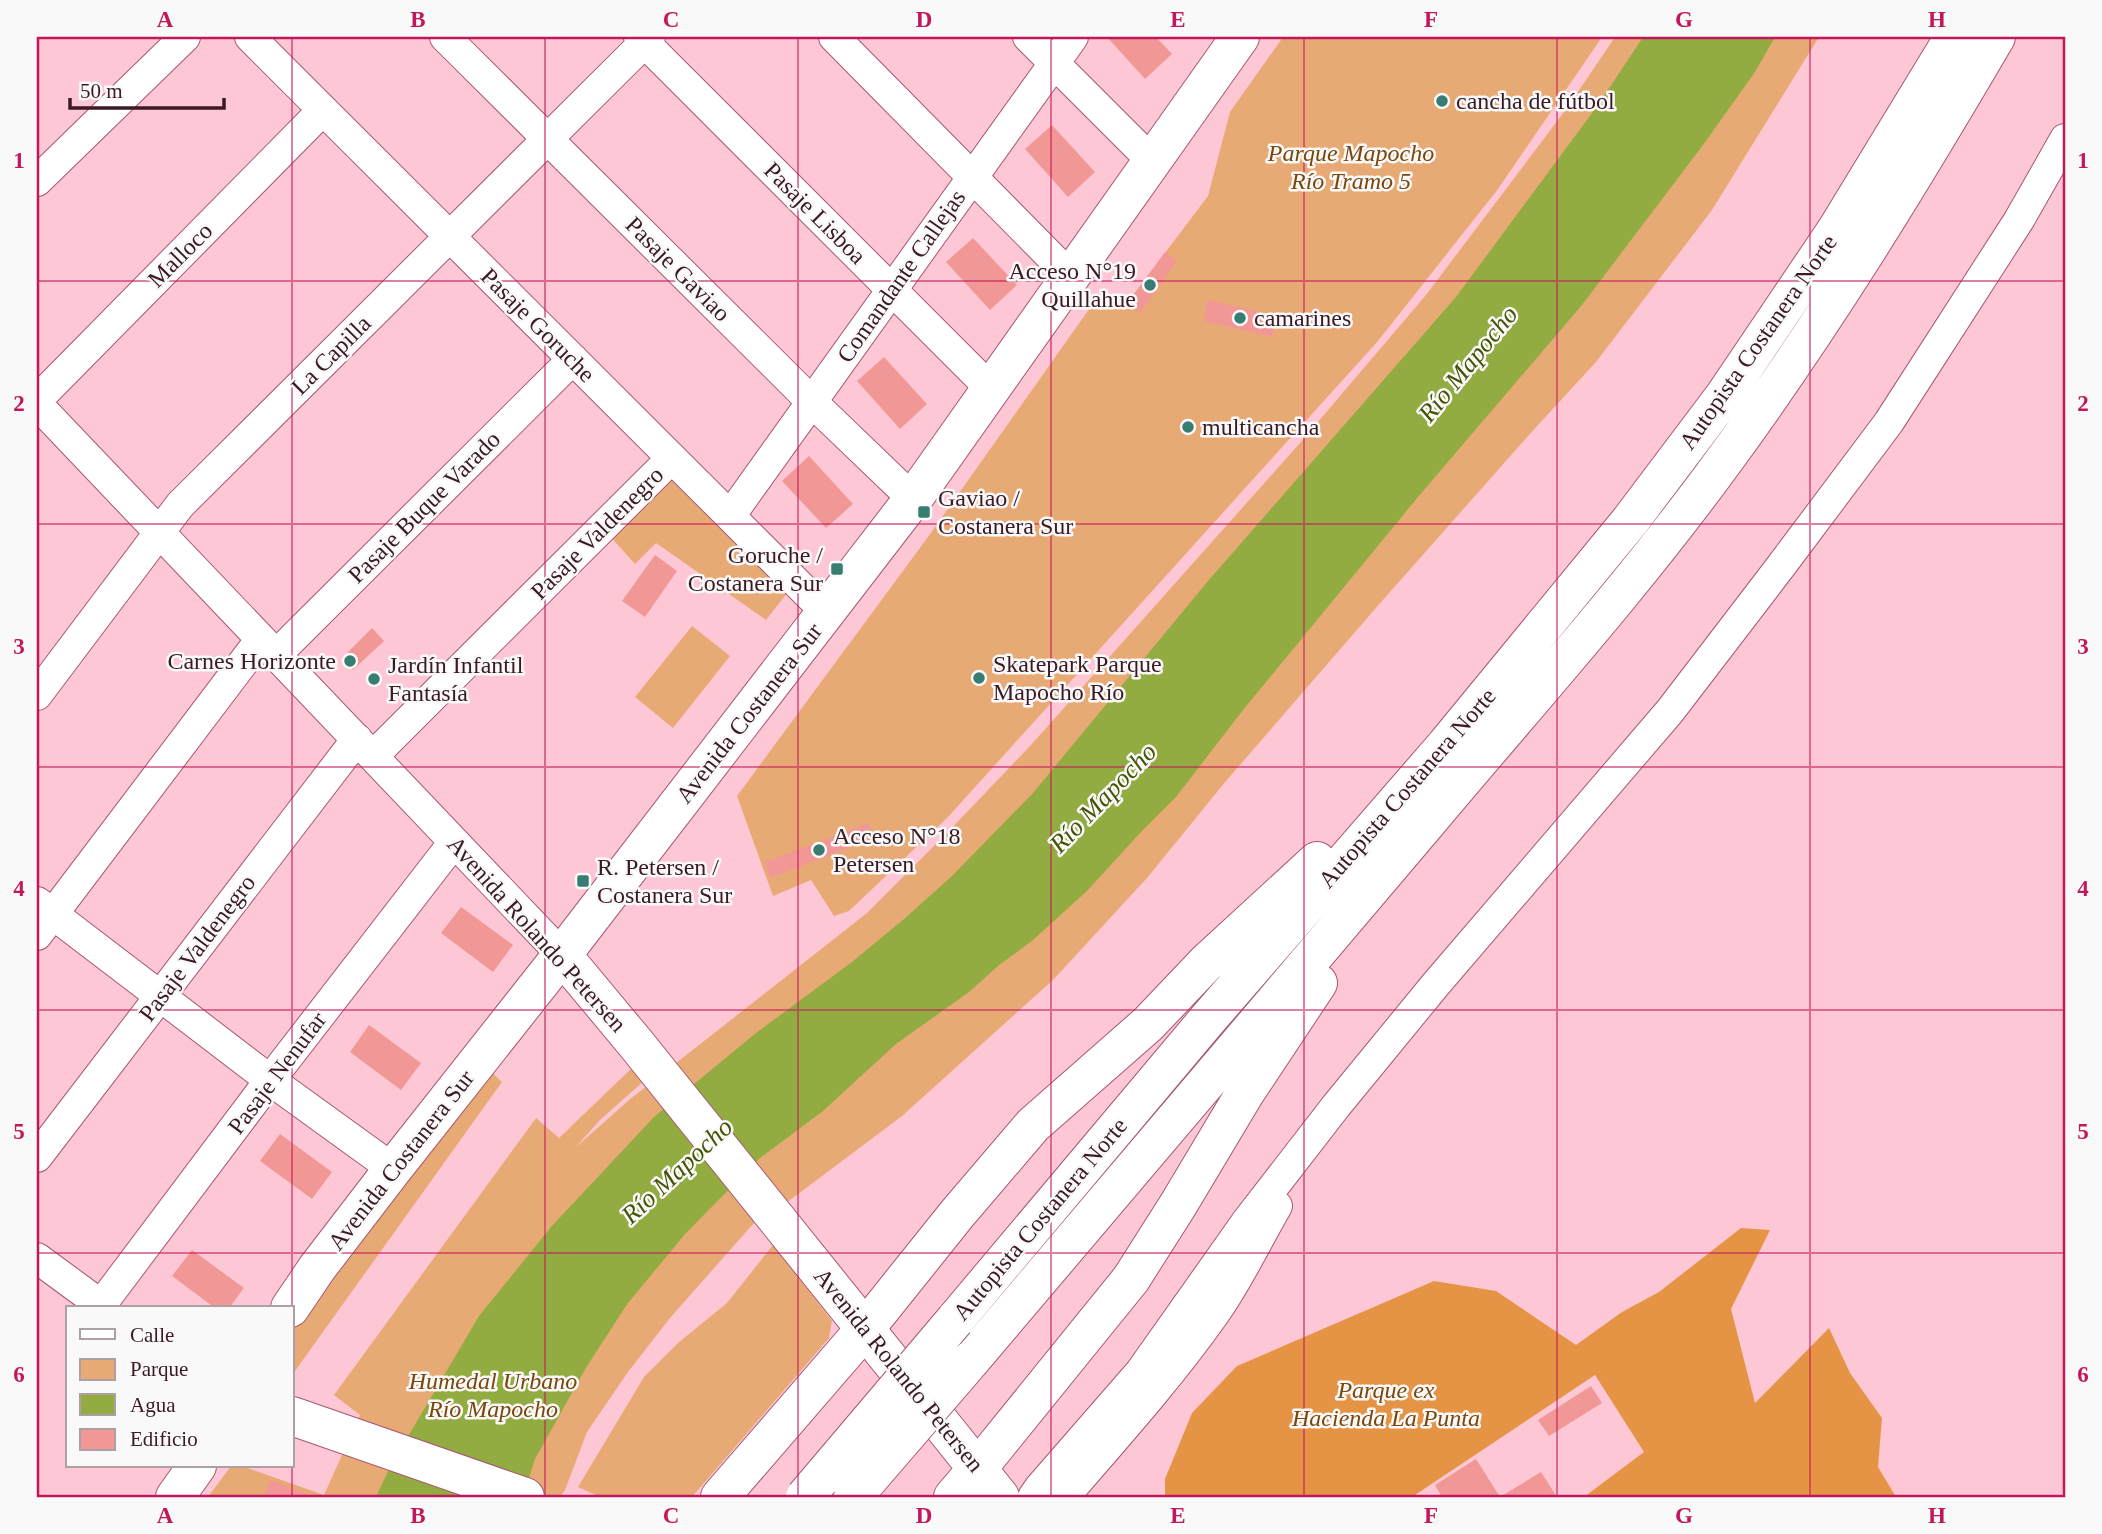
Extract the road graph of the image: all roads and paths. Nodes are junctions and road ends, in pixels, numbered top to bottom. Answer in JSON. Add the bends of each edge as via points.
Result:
{"nodes":[{"id":1,"x":185,"y":37,"type":"edge"},
{"id":2,"x":250,"y":37,"type":"edge"},
{"id":3,"x":445,"y":37,"type":"edge"},
{"id":4,"x":834,"y":37,"type":"edge"},
{"id":5,"x":1028,"y":37,"type":"edge"},
{"id":6,"x":1073,"y":37,"type":"edge"},
{"id":7,"x":1954,"y":37,"type":"edge"},
{"id":8,"x":1996,"y":37,"type":"edge"},
{"id":9,"x":645,"y":39,"type":"edge"},
{"id":10,"x":1230,"y":41,"type":"edge"},
{"id":11,"x":1054,"y":63,"type":"junction"},
{"id":12,"x":323,"y":110,"type":"junction"},
{"id":13,"x":548,"y":139,"type":"junction"},
{"id":14,"x":2065,"y":139,"type":"edge"},
{"id":15,"x":1152,"y":161,"type":"junction"},
{"id":16,"x":972,"y":177,"type":"junction"},
{"id":17,"x":37,"y":181,"type":"edge"},
{"id":18,"x":450,"y":237,"type":"junction"},
{"id":19,"x":1070,"y":276,"type":"junction"},
{"id":20,"x":891,"y":290,"type":"junction"},
{"id":21,"x":573,"y":359,"type":"junction"},
{"id":22,"x":991,"y":389,"type":"junction"},
{"id":23,"x":812,"y":402,"type":"junction"},
{"id":24,"x":41,"y":415,"type":"edge"},
{"id":25,"x":672,"y":458,"type":"junction"},
{"id":26,"x":913,"y":499,"type":"junction"},
{"id":27,"x":730,"y":516,"type":"junction"},
{"id":28,"x":159,"y":533,"type":"junction"},
{"id":29,"x":827,"y":613,"type":"junction"},
{"id":30,"x":269,"y":647,"type":"junction"},
{"id":31,"x":37,"y":695,"type":"edge"},
{"id":32,"x":1446,"y":745,"type":"junction"},
{"id":33,"x":365,"y":748,"type":"junction"},
{"id":34,"x":1456,"y":787,"type":"junction"},
{"id":35,"x":454,"y":842,"type":"junction"},
{"id":36,"x":42,"y":917,"type":"edge"},
{"id":37,"x":562,"y":956,"type":"junction"},
{"id":38,"x":161,"y":996,"type":"junction"},
{"id":39,"x":270,"y":1080,"type":"junction"},
{"id":40,"x":1336,"y":1106,"type":"junction"},
{"id":41,"x":37,"y":1157,"type":"edge"},
{"id":42,"x":393,"y":1169,"type":"junction"},
{"id":43,"x":37,"y":1258,"type":"edge"},
{"id":44,"x":102,"y":1306,"type":"edge"},
{"id":45,"x":104,"y":1306,"type":"edge"},
{"id":46,"x":291,"y":1306,"type":"edge"},
{"id":47,"x":865,"y":1329,"type":"junction"},
{"id":48,"x":294,"y":1417,"type":"edge"},
{"id":49,"x":196,"y":1468,"type":"edge"},
{"id":50,"x":989,"y":1483,"type":"edge"},
{"id":51,"x":175,"y":1497,"type":"edge"},
{"id":52,"x":525,"y":1497,"type":"edge"},
{"id":53,"x":720,"y":1497,"type":"edge"},
{"id":54,"x":805,"y":1497,"type":"edge"},
{"id":55,"x":853,"y":1497,"type":"edge"},
{"id":56,"x":953,"y":1497,"type":"edge"},
{"id":57,"x":1033,"y":1497,"type":"edge"},
{"id":58,"x":1064,"y":1497,"type":"edge"}],
"edges":[{"from":1,"to":17,"type":"street"},
{"from":2,"to":12,"type":"street","name":"Pasaje Goruche"},
{"from":3,"to":13,"type":"street","name":"Pasaje Gaviao"},
{"from":4,"to":16,"type":"street"},
{"from":5,"to":11,"type":"street"},
{"from":6,"to":11,"type":"street","name":"Comandante Callejas"},
{"from":7,"to":32,"type":"main road","name":"Autopista Costanera Norte","via":[[1836,229],[1725,395],[1621,532]]},
{"from":8,"to":34,"type":"main road","name":"Autopista Costanera Norte","via":[[1872,244],[1765,405],[1662,542]]},
{"from":9,"to":13,"type":"street","name":"La Capilla"},
{"from":9,"to":20,"type":"street","name":"Pasaje Lisboa"},
{"from":10,"to":15,"type":"main road","name":"Avenida Costanera Sur"},
{"from":11,"to":15,"type":"street"},
{"from":11,"to":16,"type":"street","name":"Comandante Callejas"},
{"from":12,"to":18,"type":"street","name":"Pasaje Goruche"},
{"from":12,"to":24,"type":"street","name":"Malloco"},
{"from":13,"to":18,"type":"street","name":"La Capilla"},
{"from":13,"to":23,"type":"street","name":"Pasaje Gaviao"},
{"from":14,"to":40,"type":"street","via":[[1943,338],[1830,501],[1670,712]]},
{"from":15,"to":19,"type":"main road","name":"Avenida Costanera Sur"},
{"from":16,"to":19,"type":"street"},
{"from":16,"to":20,"type":"street","name":"Comandante Callejas"},
{"from":18,"to":21,"type":"street","name":"Pasaje Goruche"},
{"from":18,"to":28,"type":"street","name":"La Capilla","via":[[189,496]]},
{"from":19,"to":22,"type":"main road","name":"Avenida Costanera Sur"},
{"from":20,"to":22,"type":"street","name":"Pasaje Lisboa"},
{"from":20,"to":23,"type":"street","name":"Comandante Callejas"},
{"from":21,"to":25,"type":"street","name":"Pasaje Goruche"},
{"from":21,"to":30,"type":"street","name":"Pasaje Buque Varado"},
{"from":22,"to":26,"type":"main road","name":"Avenida Costanera Sur"},
{"from":23,"to":26,"type":"street","name":"Pasaje Gaviao"},
{"from":23,"to":27,"type":"street","name":"Comandante Callejas"},
{"from":24,"to":28,"type":"street","name":"Avenida Rolando Petersen"},
{"from":25,"to":27,"type":"street","name":"Pasaje Goruche"},
{"from":25,"to":33,"type":"street","name":"Pasaje Valdenegro"},
{"from":26,"to":29,"type":"main road","name":"Avenida Costanera Sur"},
{"from":27,"to":29,"type":"street","name":"Pasaje Goruche"},
{"from":28,"to":30,"type":"street","name":"Avenida Rolando Petersen"},
{"from":28,"to":31,"type":"street","name":"La Capilla"},
{"from":29,"to":37,"type":"main road","name":"Avenida Costanera Sur"},
{"from":30,"to":33,"type":"street","name":"Avenida Rolando Petersen"},
{"from":30,"to":36,"type":"street","name":"Pasaje Buque Varado"},
{"from":32,"to":47,"type":"main road","via":[[1391,789],[1148,1024],[1033,1125]]},
{"from":32,"to":54,"type":"main road","name":"Autopista Costanera Norte","bridge":true},
{"from":33,"to":35,"type":"street","name":"Avenida Rolando Petersen"},
{"from":33,"to":38,"type":"street","name":"Pasaje Valdenegro"},
{"from":34,"to":50,"type":"main road","via":[[1280,1039],[1131,1279]]},
{"from":34,"to":55,"type":"main road","name":"Autopista Costanera Norte","bridge":true},
{"from":35,"to":37,"type":"street","name":"Avenida Rolando Petersen"},
{"from":35,"to":39,"type":"street","name":"Pasaje Nenufar"},
{"from":36,"to":38,"type":"street"},
{"from":37,"to":42,"type":"main road","name":"Avenida Costanera Sur"},
{"from":37,"to":47,"type":"main road","name":"Avenida Rolando Petersen"},
{"from":38,"to":39,"type":"street"},
{"from":38,"to":41,"type":"street","name":"Pasaje Valdenegro"},
{"from":39,"to":42,"type":"street"},
{"from":39,"to":45,"type":"street","name":"Pasaje Nenufar"},
{"from":40,"to":57,"type":"street","via":[[1247,1221],[1141,1371]]},
{"from":40,"to":58,"type":"street","via":[[1217,1310]]},
{"from":42,"to":46,"type":"main road","name":"Avenida Costanera Sur"},
{"from":43,"to":44,"type":"street"},
{"from":47,"to":50,"type":"main road","name":"Avenida Rolando Petersen"},
{"from":47,"to":53,"type":"main road"},
{"from":48,"to":52,"type":"main road"},
{"from":49,"to":51,"type":"main road"},
{"from":50,"to":56,"type":"main road"}]}
